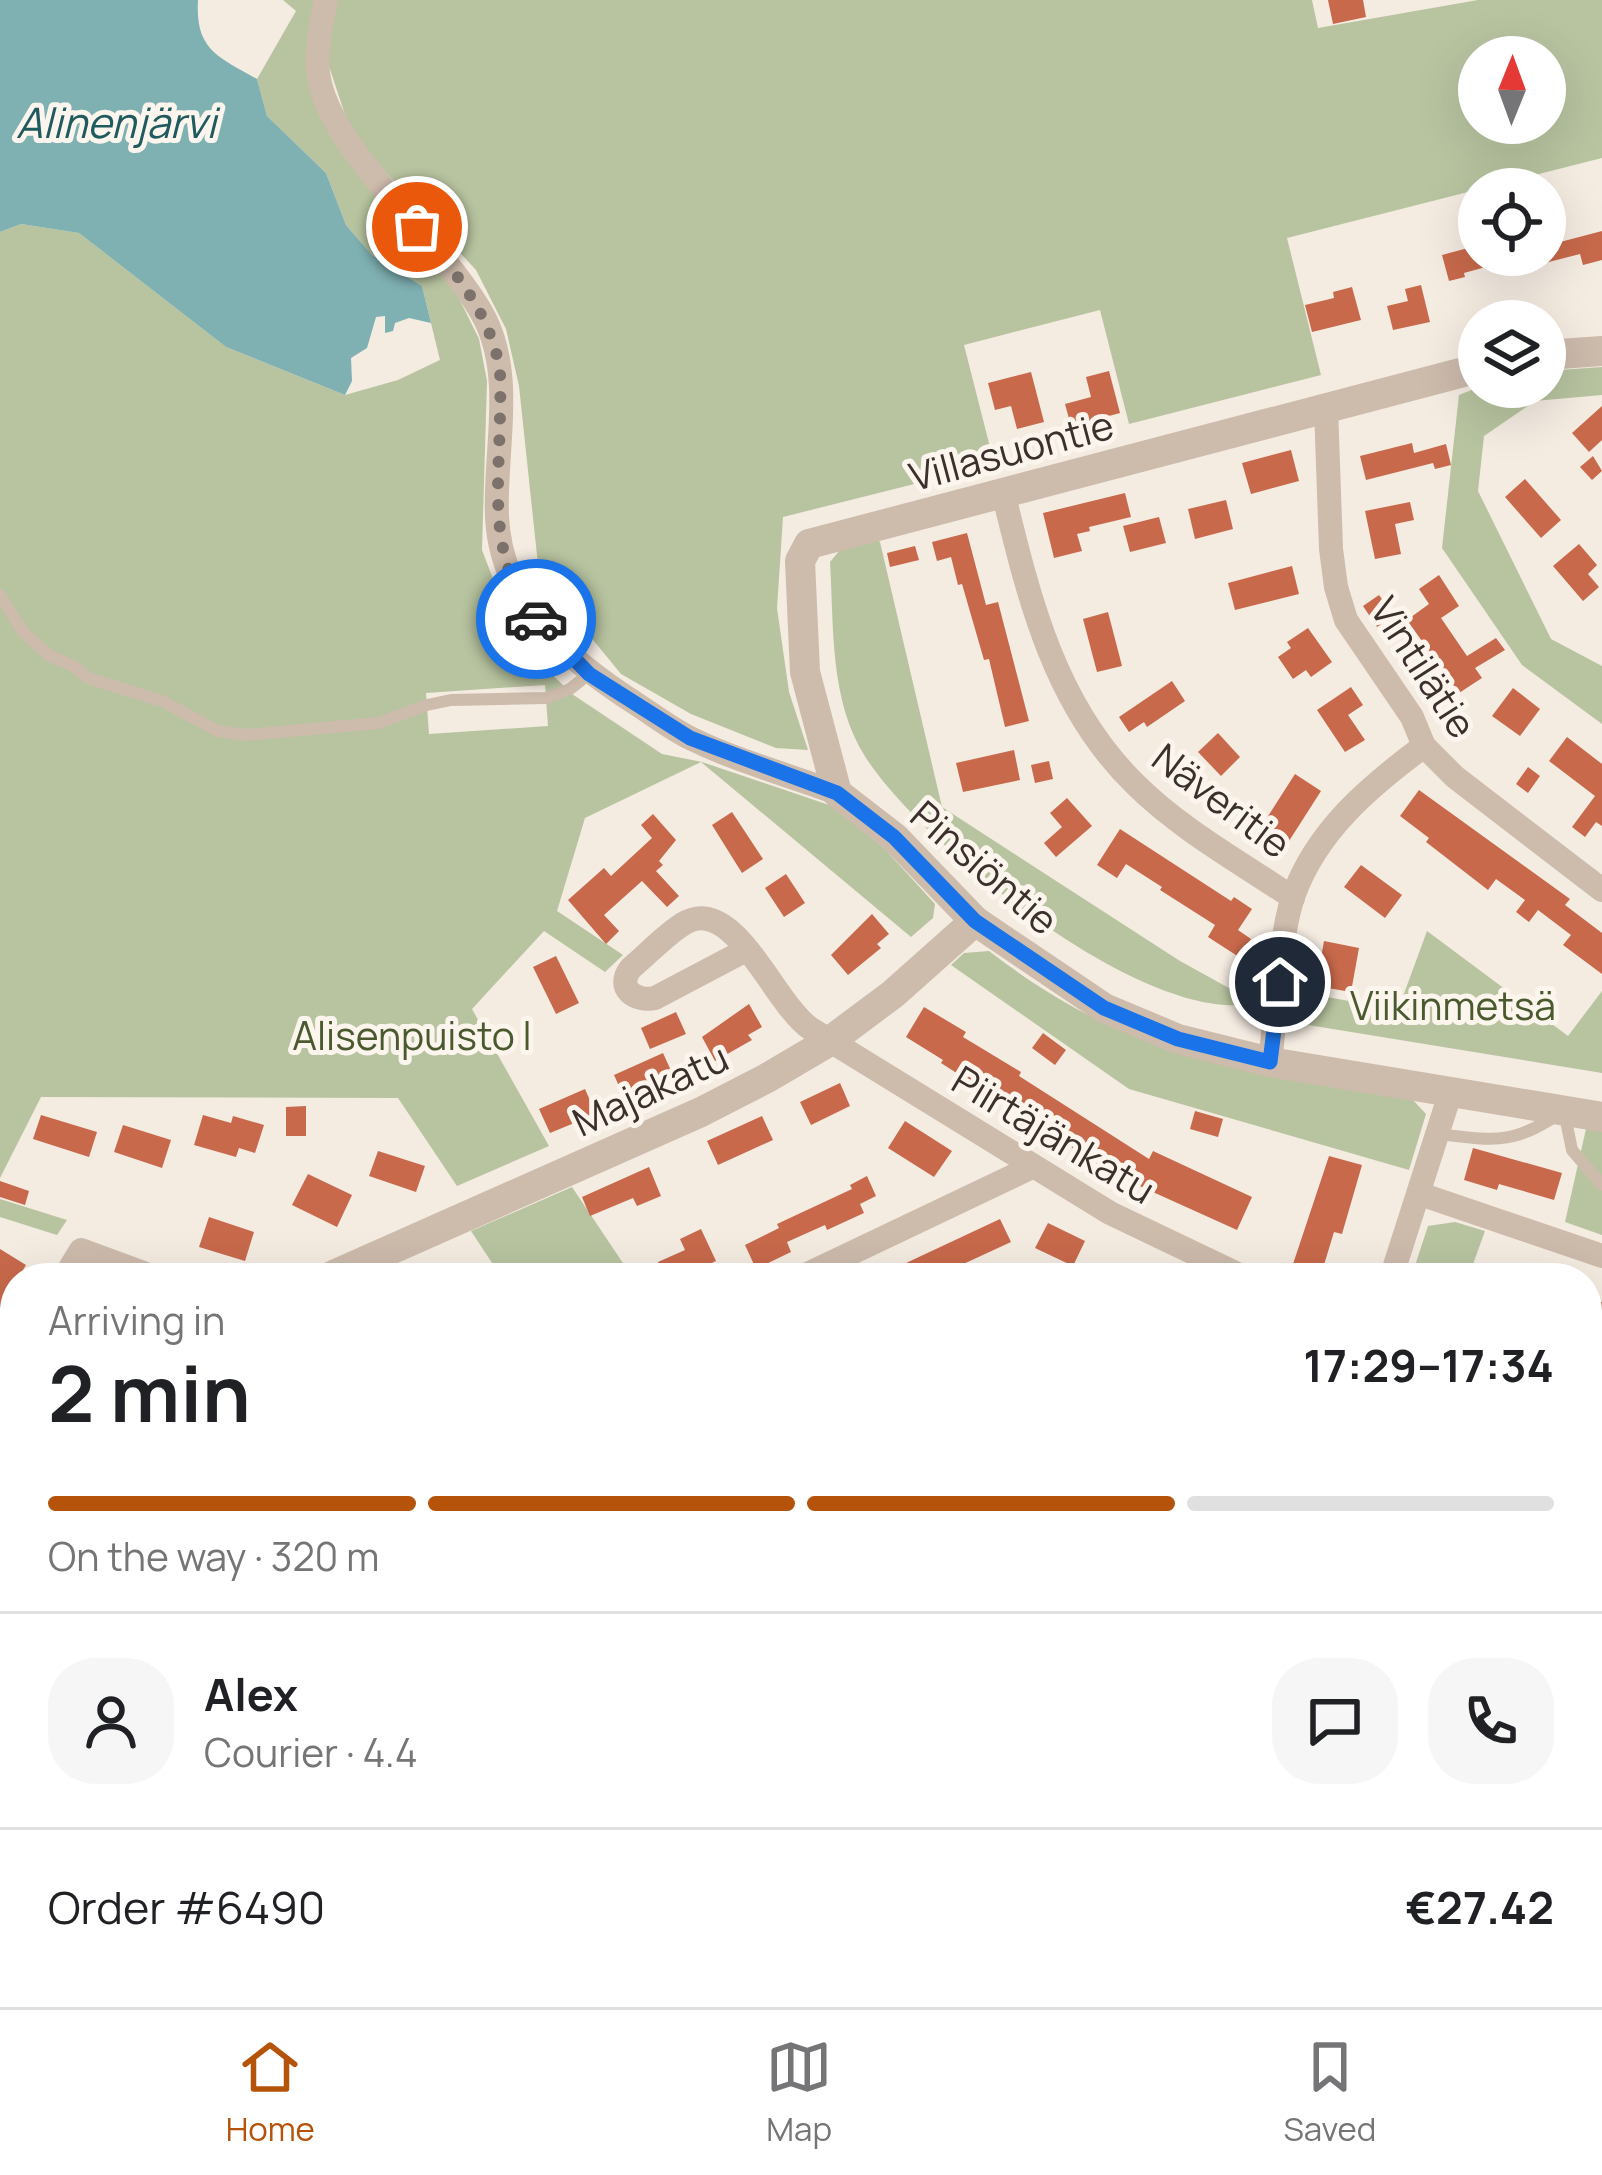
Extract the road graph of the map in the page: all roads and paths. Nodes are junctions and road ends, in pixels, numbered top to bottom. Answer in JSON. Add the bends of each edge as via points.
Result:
{"nodes":[{"id":1,"x":326,"y":0,"type":"edge"},
{"id":2,"x":1602,"y":351,"type":"edge"},
{"id":3,"x":1566,"y":354,"type":"edge"},
{"id":4,"x":1458,"y":373,"type":"edge"},
{"id":5,"x":1326,"y":408,"type":"junction"},
{"id":6,"x":1003,"y":492,"type":"junction"},
{"id":7,"x":0,"y":595,"type":"edge"},
{"id":8,"x":589,"y":674,"type":"junction"},
{"id":9,"x":1424,"y":746,"type":"junction"},
{"id":10,"x":837,"y":793,"type":"junction"},
{"id":11,"x":1602,"y":890,"type":"edge"},
{"id":12,"x":1293,"y":898,"type":"junction"},
{"id":13,"x":975,"y":921,"type":"junction"},
{"id":14,"x":746,"y":950,"type":"junction"},
{"id":15,"x":830,"y":1041,"type":"junction"},
{"id":16,"x":1270,"y":1062,"type":"junction"},
{"id":17,"x":1450,"y":1094,"type":"junction"},
{"id":18,"x":1564,"y":1111,"type":"junction"},
{"id":19,"x":1602,"y":1117,"type":"edge"},
{"id":20,"x":1438,"y":1134,"type":"junction"},
{"id":21,"x":1032,"y":1167,"type":"junction"},
{"id":22,"x":1602,"y":1185,"type":"edge"},
{"id":23,"x":1420,"y":1194,"type":"junction"},
{"id":24,"x":1602,"y":1256,"type":"edge"},
{"id":25,"x":73,"y":1263,"type":"edge"},
{"id":26,"x":116,"y":1263,"type":"edge"},
{"id":27,"x":361,"y":1263,"type":"edge"},
{"id":28,"x":830,"y":1263,"type":"edge"},
{"id":29,"x":1215,"y":1263,"type":"edge"},
{"id":30,"x":1396,"y":1263,"type":"edge"}],
"edges":[{"from":1,"to":8,"type":"street","name":"Pinsiöntie","via":[[318,76],[329,107],[487,322],[499,366],[497,520],[506,569],[525,605]]},
{"from":2,"to":3,"type":"street"},
{"from":4,"to":5,"type":"street","name":"Villasuontie"},
{"from":5,"to":6,"type":"street","name":"Villasuontie"},
{"from":5,"to":9,"type":"street","name":"Vintilätie","via":[[1336,587],[1346,620]]},
{"from":6,"to":10,"type":"street","name":"Villasuontie","via":[[809,544],[800,561],[805,672]]},
{"from":6,"to":12,"type":"street","name":"Näveritie","via":[[1048,652],[1097,739],[1148,796]]},
{"from":7,"to":8,"type":"lane","via":[[23,632],[88,678],[246,735],[379,723],[452,700],[546,698]]},
{"from":8,"to":10,"type":"street","name":"Pinsiöntie","via":[[690,738]]},
{"from":9,"to":11,"type":"street","name":"Vintilätie"},
{"from":9,"to":12,"type":"street","via":[[1345,812]]},
{"from":10,"to":13,"type":"street","name":"Pinsiöntie","via":[[894,837]]},
{"from":12,"to":16,"type":"street"},
{"from":13,"to":15,"type":"street","name":"Majakatu"},
{"from":13,"to":16,"type":"street","name":"Pinsiöntie","via":[[1104,1008],[1178,1039]]},
{"from":14,"to":14,"type":"street","name":"Piirtäjänkatu","via":[[730,928],[702,917],[631,968],[625,985],[632,996],[655,998]]},
{"from":14,"to":15,"type":"street","name":"Piirtäjänkatu","via":[[796,1019]]},
{"from":15,"to":21,"type":"street","name":"Piirtäjänkatu"},
{"from":15,"to":27,"type":"street","name":"Majakatu","via":[[701,1112]]},
{"from":16,"to":17,"type":"street","name":"Pinsiöntie"},
{"from":17,"to":18,"type":"street","name":"Pinsiöntie"},
{"from":17,"to":20,"type":"street"},
{"from":18,"to":19,"type":"street","name":"Pinsiöntie"},
{"from":18,"to":20,"type":"lane","via":[[1528,1134],[1497,1140]]},
{"from":18,"to":22,"type":"lane","via":[[1572,1150]]},
{"from":20,"to":23,"type":"street"},
{"from":21,"to":28,"type":"street"},
{"from":21,"to":29,"type":"street","name":"Piirtäjänkatu"},
{"from":23,"to":24,"type":"street"},
{"from":23,"to":30,"type":"street"},
{"from":25,"to":26,"type":"street","via":[[81,1250]]}]}
